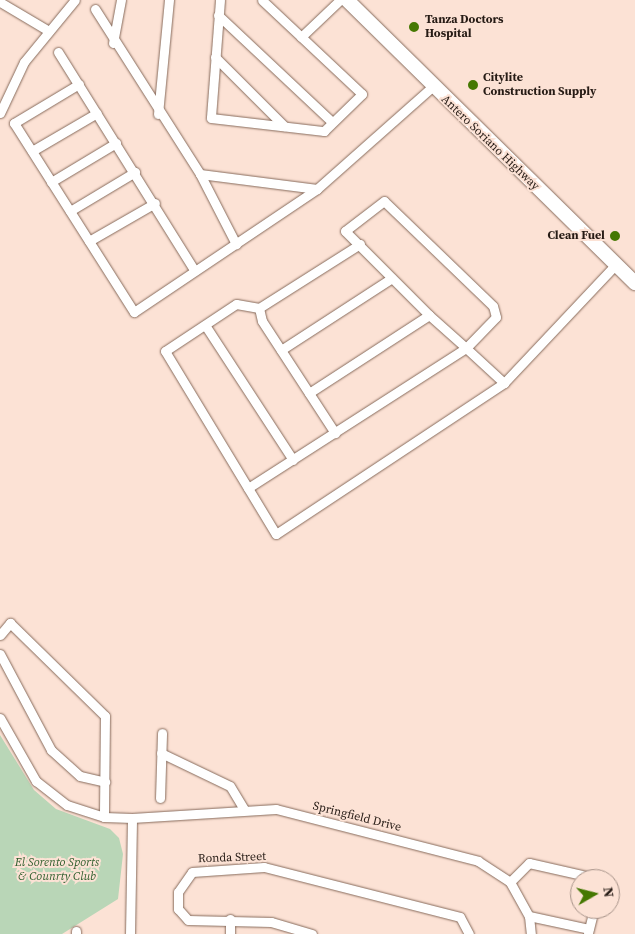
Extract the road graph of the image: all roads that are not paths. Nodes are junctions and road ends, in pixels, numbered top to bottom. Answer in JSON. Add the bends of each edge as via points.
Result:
{"nodes":[{"id":1,"x":75,"y":0,"type":"edge"},
{"id":2,"x":121,"y":0,"type":"edge"},
{"id":3,"x":169,"y":0,"type":"edge"},
{"id":4,"x":220,"y":0,"type":"edge"},
{"id":5,"x":262,"y":0,"type":"edge"},
{"id":6,"x":340,"y":0,"type":"edge"},
{"id":7,"x":347,"y":0,"type":"edge"},
{"id":8,"x":0,"y":2,"type":"edge"},
{"id":9,"x":95,"y":9,"type":"dead end"},
{"id":10,"x":218,"y":15,"type":"junction"},
{"id":11,"x":49,"y":31,"type":"junction"},
{"id":12,"x":301,"y":37,"type":"junction"},
{"id":13,"x":113,"y":43,"type":"junction"},
{"id":14,"x":58,"y":52,"type":"dead end"},
{"id":15,"x":214,"y":57,"type":"junction"},
{"id":16,"x":79,"y":84,"type":"junction"},
{"id":17,"x":432,"y":87,"type":"junction"},
{"id":18,"x":0,"y":113,"type":"edge"},
{"id":19,"x":97,"y":113,"type":"junction"},
{"id":20,"x":158,"y":114,"type":"junction"},
{"id":21,"x":332,"y":122,"type":"junction"},
{"id":22,"x":284,"y":126,"type":"junction"},
{"id":23,"x":116,"y":143,"type":"junction"},
{"id":24,"x":32,"y":151,"type":"junction"},
{"id":25,"x":135,"y":172,"type":"junction"},
{"id":26,"x":200,"y":174,"type":"junction"},
{"id":27,"x":51,"y":182,"type":"junction"},
{"id":28,"x":317,"y":189,"type":"junction"},
{"id":29,"x":155,"y":203,"type":"junction"},
{"id":30,"x":70,"y":211,"type":"junction"},
{"id":31,"x":89,"y":241,"type":"junction"},
{"id":32,"x":236,"y":244,"type":"junction"},
{"id":33,"x":360,"y":244,"type":"junction"},
{"id":34,"x":616,"y":264,"type":"junction"},
{"id":35,"x":195,"y":271,"type":"junction"},
{"id":36,"x":392,"y":278,"type":"junction"},
{"id":37,"x":635,"y":283,"type":"edge"},
{"id":38,"x":259,"y":308,"type":"junction"},
{"id":39,"x":429,"y":315,"type":"junction"},
{"id":40,"x":205,"y":325,"type":"junction"},
{"id":41,"x":466,"y":348,"type":"junction"},
{"id":42,"x":281,"y":350,"type":"junction"},
{"id":43,"x":504,"y":383,"type":"junction"},
{"id":44,"x":309,"y":393,"type":"junction"},
{"id":45,"x":335,"y":433,"type":"junction"},
{"id":46,"x":293,"y":460,"type":"junction"},
{"id":47,"x":248,"y":488,"type":"junction"},
{"id":48,"x":0,"y":635,"type":"edge"},
{"id":49,"x":0,"y":654,"type":"edge"},
{"id":50,"x":0,"y":718,"type":"edge"},
{"id":51,"x":162,"y":733,"type":"dead end"},
{"id":52,"x":161,"y":753,"type":"junction"},
{"id":53,"x":105,"y":782,"type":"junction"},
{"id":54,"x":160,"y":798,"type":"dead end"},
{"id":55,"x":244,"y":809,"type":"junction"},
{"id":56,"x":104,"y":817,"type":"junction"},
{"id":57,"x":132,"y":818,"type":"junction"},
{"id":58,"x":570,"y":872,"type":"edge"},
{"id":59,"x":510,"y":882,"type":"junction"},
{"id":60,"x":529,"y":916,"type":"junction"},
{"id":61,"x":230,"y":919,"type":"junction"},
{"id":62,"x":591,"y":919,"type":"edge"},
{"id":63,"x":588,"y":932,"type":"edge"},
{"id":64,"x":130,"y":934,"type":"edge"},
{"id":65,"x":230,"y":934,"type":"edge"},
{"id":66,"x":312,"y":934,"type":"edge"},
{"id":67,"x":469,"y":934,"type":"edge"},
{"id":68,"x":532,"y":934,"type":"edge"}],
"edges":[{"from":1,"to":11,"type":"street"},
{"from":2,"to":13,"type":"street"},
{"from":3,"to":20,"type":"street"},
{"from":4,"to":10,"type":"street"},
{"from":5,"to":12,"type":"street"},
{"from":6,"to":12,"type":"street"},
{"from":7,"to":17,"type":"main road","name":"Antero Soriano Highway"},
{"from":8,"to":11,"type":"street"},
{"from":9,"to":13,"type":"street"},
{"from":10,"to":15,"type":"street"},
{"from":10,"to":21,"type":"street"},
{"from":11,"to":18,"type":"street","via":[[24,62]]},
{"from":12,"to":21,"type":"street","via":[[362,94]]},
{"from":13,"to":20,"type":"street"},
{"from":14,"to":16,"type":"street"},
{"from":15,"to":22,"type":"street"},
{"from":15,"to":22,"type":"street","via":[[211,118]]},
{"from":16,"to":19,"type":"street"},
{"from":16,"to":24,"type":"street","via":[[14,123]]},
{"from":17,"to":28,"type":"street"},
{"from":17,"to":34,"type":"main road","name":"Antero Soriano Highway"},
{"from":19,"to":23,"type":"street"},
{"from":19,"to":24,"type":"street"},
{"from":20,"to":26,"type":"street"},
{"from":21,"to":22,"type":"street","via":[[324,131]]},
{"from":23,"to":25,"type":"street"},
{"from":23,"to":27,"type":"street"},
{"from":24,"to":27,"type":"street"},
{"from":25,"to":29,"type":"street"},
{"from":25,"to":30,"type":"street"},
{"from":26,"to":28,"type":"street"},
{"from":26,"to":32,"type":"street"},
{"from":27,"to":30,"type":"street"},
{"from":28,"to":32,"type":"street"},
{"from":29,"to":31,"type":"street"},
{"from":29,"to":35,"type":"street"},
{"from":30,"to":31,"type":"street"},
{"from":31,"to":35,"type":"street","via":[[134,312]]},
{"from":32,"to":35,"type":"street"},
{"from":33,"to":36,"type":"street"},
{"from":33,"to":38,"type":"street"},
{"from":33,"to":41,"type":"street","via":[[345,231],[384,201],[496,311],[496,317]]},
{"from":34,"to":37,"type":"main road","name":"Antero Soriano Highway"},
{"from":34,"to":43,"type":"street"},
{"from":36,"to":39,"type":"street"},
{"from":36,"to":42,"type":"street"},
{"from":38,"to":40,"type":"street","via":[[236,304]]},
{"from":38,"to":42,"type":"street"},
{"from":39,"to":41,"type":"street"},
{"from":39,"to":44,"type":"street"},
{"from":40,"to":46,"type":"street"},
{"from":40,"to":47,"type":"street","via":[[165,351]]},
{"from":41,"to":43,"type":"street"},
{"from":41,"to":45,"type":"street"},
{"from":42,"to":44,"type":"street"},
{"from":43,"to":47,"type":"street","via":[[276,534]]},
{"from":44,"to":45,"type":"street"},
{"from":45,"to":46,"type":"street"},
{"from":46,"to":47,"type":"street"},
{"from":48,"to":53,"type":"street","via":[[10,623],[105,716]]},
{"from":49,"to":53,"type":"street","via":[[51,750],[80,776]]},
{"from":50,"to":56,"type":"street","name":"Springfield Drive","via":[[36,781],[67,805]]},
{"from":51,"to":52,"type":"street"},
{"from":52,"to":54,"type":"street"},
{"from":52,"to":55,"type":"street","via":[[230,786]]},
{"from":53,"to":56,"type":"street"},
{"from":55,"to":57,"type":"street","name":"Springfield Drive"},
{"from":55,"to":59,"type":"street","name":"Springfield Drive","via":[[276,809],[478,861]]},
{"from":56,"to":57,"type":"street","name":"Springfield Drive"},
{"from":57,"to":64,"type":"street"},
{"from":58,"to":59,"type":"street","via":[[529,863]]},
{"from":59,"to":60,"type":"street","name":"Springfield Drive"},
{"from":60,"to":63,"type":"street"},
{"from":60,"to":68,"type":"street","name":"Springfield Drive"},
{"from":61,"to":65,"type":"street"},
{"from":61,"to":66,"type":"street","name":"Ronda Street","via":[[271,922]]},
{"from":61,"to":67,"type":"street","name":"Ronda Street","via":[[188,920],[178,909],[182,882],[192,872],[264,867],[460,917]]},
{"from":62,"to":63,"type":"street"}]}
